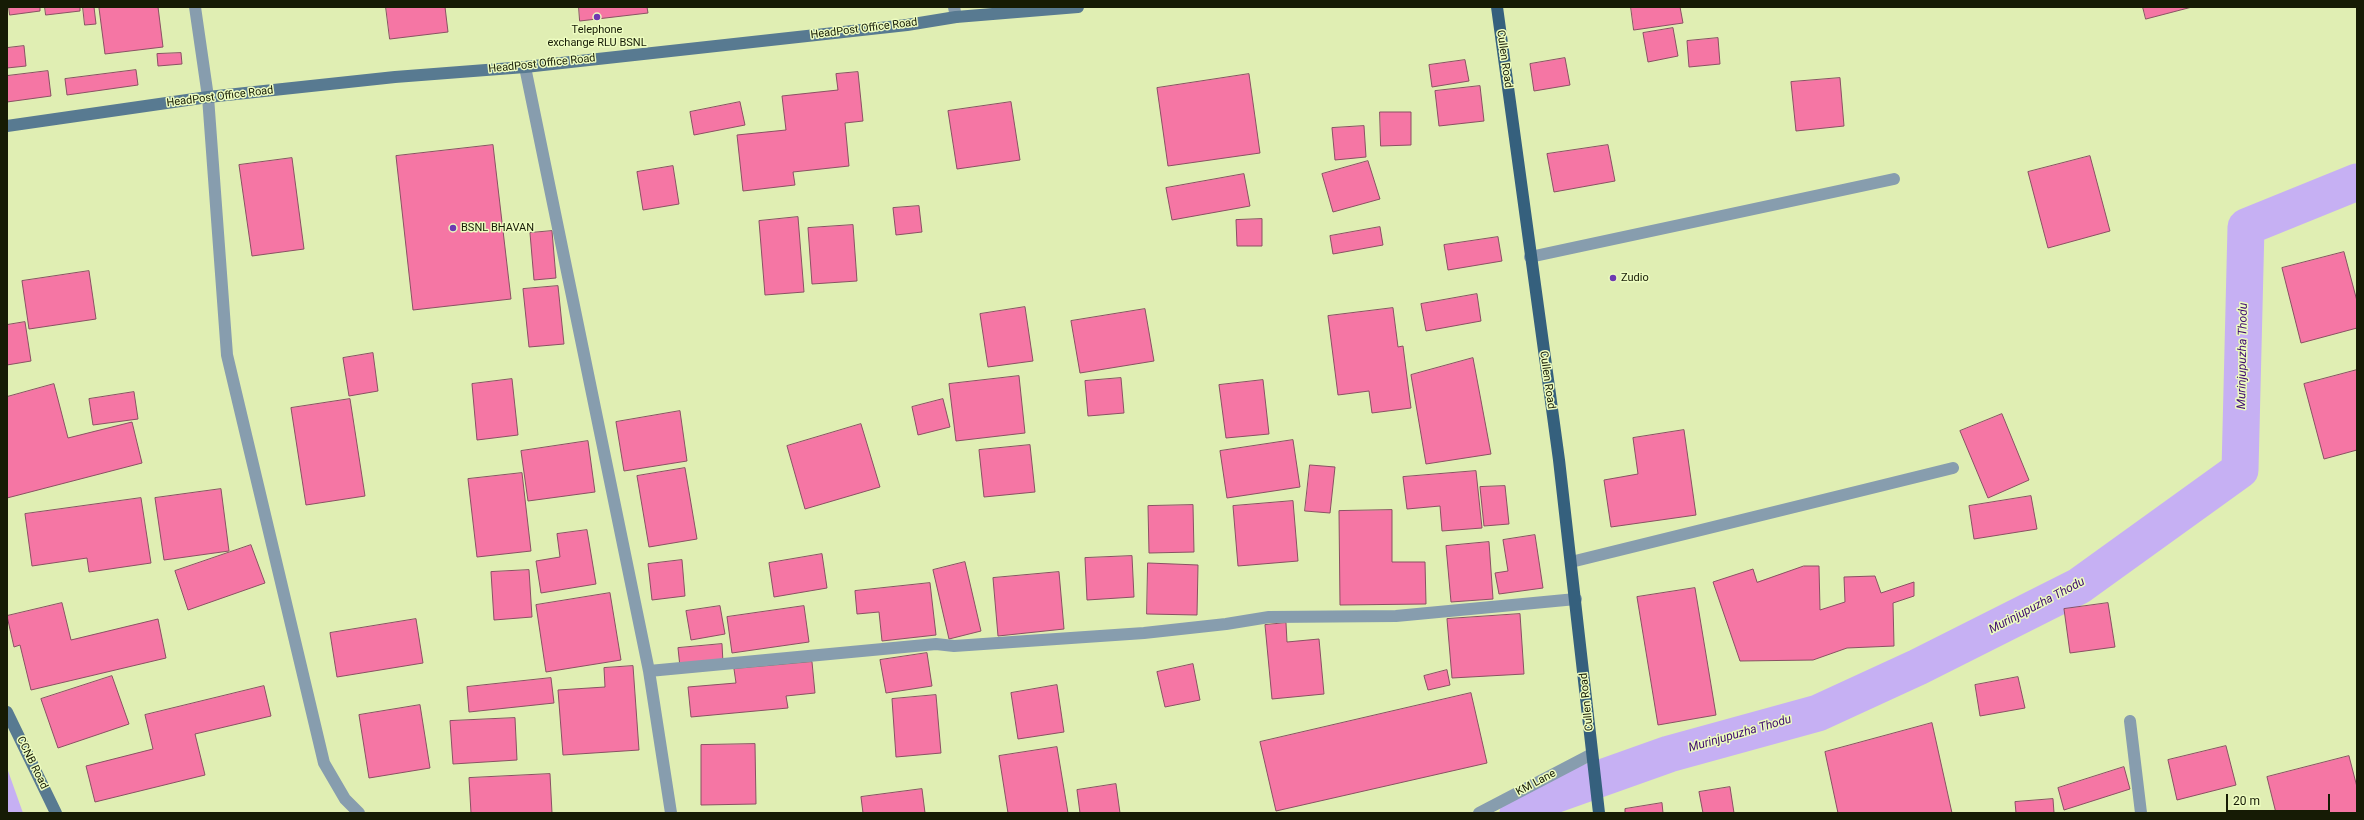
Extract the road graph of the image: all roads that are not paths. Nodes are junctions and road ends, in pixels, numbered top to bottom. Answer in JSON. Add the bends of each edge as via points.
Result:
{"nodes":[{"id":1,"x":195,"y":7,"type":"edge"},
{"id":2,"x":1078,"y":7,"type":"edge"},
{"id":3,"x":1497,"y":7,"type":"edge"},
{"id":4,"x":955,"y":12,"type":"edge"},
{"id":5,"x":525,"y":67,"type":"junction"},
{"id":6,"x":208,"y":97,"type":"junction"},
{"id":7,"x":7,"y":126,"type":"edge"},
{"id":8,"x":1894,"y":179,"type":"dead end"},
{"id":9,"x":1530,"y":257,"type":"junction"},
{"id":10,"x":1953,"y":468,"type":"dead end"},
{"id":11,"x":1571,"y":562,"type":"junction"},
{"id":12,"x":1576,"y":599,"type":"junction"},
{"id":13,"x":649,"y":671,"type":"junction"},
{"id":14,"x":7,"y":712,"type":"edge"},
{"id":15,"x":2130,"y":721,"type":"dead end"},
{"id":16,"x":1592,"y":754,"type":"junction"},
{"id":17,"x":1599,"y":809,"type":"edge"},
{"id":18,"x":56,"y":813,"type":"edge"},
{"id":19,"x":359,"y":813,"type":"edge"},
{"id":20,"x":671,"y":813,"type":"edge"},
{"id":21,"x":1480,"y":813,"type":"edge"},
{"id":22,"x":2141,"y":813,"type":"edge"}],
"edges":[{"from":1,"to":6,"type":"street"},
{"from":2,"to":4,"type":"main road","name":"HeadPost Office Road"},
{"from":3,"to":9,"type":"main road","name":"Cullen Road"},
{"from":4,"to":5,"type":"main road","name":"HeadPost Office Road","via":[[892,27]]},
{"from":5,"to":6,"type":"main road","name":"HeadPost Office Road","via":[[395,76]]},
{"from":5,"to":13,"type":"street"},
{"from":6,"to":7,"type":"main road","name":"HeadPost Office Road"},
{"from":6,"to":19,"type":"street","via":[[227,355],[324,763],[345,799]]},
{"from":8,"to":9,"type":"street"},
{"from":9,"to":11,"type":"main road","name":"Cullen Road"},
{"from":10,"to":11,"type":"street"},
{"from":11,"to":12,"type":"main road","name":"Cullen Road"},
{"from":12,"to":13,"type":"street","via":[[1396,616],[1269,617],[1144,633],[954,646],[936,644]]},
{"from":12,"to":16,"type":"main road","name":"Cullen Road"},
{"from":13,"to":20,"type":"street"},
{"from":14,"to":18,"type":"main road","name":"CCNB Road"},
{"from":15,"to":22,"type":"street"},
{"from":16,"to":17,"type":"main road","name":"Cullen Road"},
{"from":16,"to":21,"type":"street","name":"KM Lane"}]}
